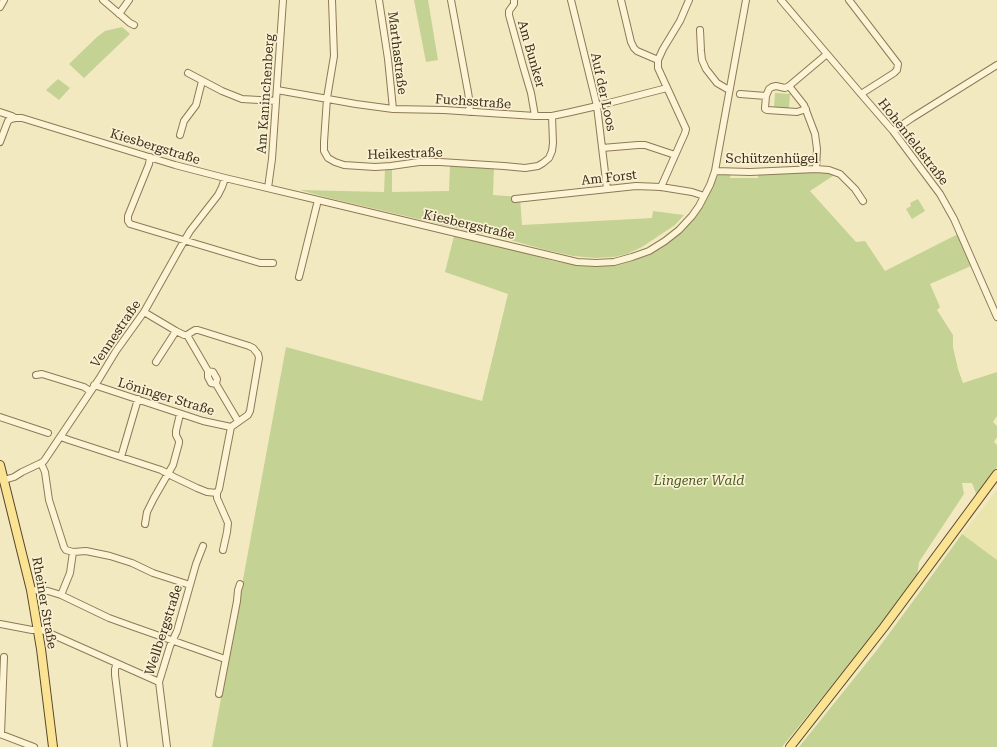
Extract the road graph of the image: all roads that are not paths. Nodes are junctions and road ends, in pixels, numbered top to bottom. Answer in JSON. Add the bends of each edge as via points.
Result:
{"nodes":[{"id":1,"x":4,"y":0,"type":"edge"},
{"id":2,"x":103,"y":0,"type":"edge"},
{"id":3,"x":129,"y":0,"type":"edge"},
{"id":4,"x":283,"y":0,"type":"edge"},
{"id":5,"x":332,"y":0,"type":"edge"},
{"id":6,"x":379,"y":0,"type":"edge"},
{"id":7,"x":451,"y":0,"type":"edge"},
{"id":8,"x":514,"y":0,"type":"edge"},
{"id":9,"x":571,"y":0,"type":"edge"},
{"id":10,"x":621,"y":0,"type":"edge"},
{"id":11,"x":689,"y":0,"type":"edge"},
{"id":12,"x":746,"y":0,"type":"edge"},
{"id":13,"x":781,"y":0,"type":"edge"},
{"id":14,"x":849,"y":0,"type":"edge"},
{"id":15,"x":0,"y":7,"type":"edge"},
{"id":16,"x":119,"y":14,"type":"junction"},
{"id":17,"x":134,"y":25,"type":"dead end"},
{"id":18,"x":700,"y":30,"type":"dead end"},
{"id":19,"x":827,"y":54,"type":"junction"},
{"id":20,"x":658,"y":60,"type":"junction"},
{"id":21,"x":997,"y":65,"type":"edge"},
{"id":22,"x":188,"y":73,"type":"dead end"},
{"id":23,"x":202,"y":81,"type":"junction"},
{"id":24,"x":789,"y":86,"type":"junction"},
{"id":25,"x":667,"y":88,"type":"junction"},
{"id":26,"x":277,"y":90,"type":"junction"},
{"id":27,"x":730,"y":90,"type":"junction"},
{"id":28,"x":740,"y":94,"type":"dead end"},
{"id":29,"x":861,"y":94,"type":"junction"},
{"id":30,"x":766,"y":96,"type":"junction"},
{"id":31,"x":327,"y":98,"type":"junction"},
{"id":32,"x":276,"y":101,"type":"junction"},
{"id":33,"x":597,"y":106,"type":"junction"},
{"id":34,"x":393,"y":109,"type":"junction"},
{"id":35,"x":806,"y":109,"type":"junction"},
{"id":36,"x":0,"y":112,"type":"edge"},
{"id":37,"x":469,"y":112,"type":"junction"},
{"id":38,"x":535,"y":116,"type":"junction"},
{"id":39,"x":552,"y":116,"type":"junction"},
{"id":40,"x":15,"y":118,"type":"junction"},
{"id":41,"x":893,"y":131,"type":"junction"},
{"id":42,"x":180,"y":135,"type":"dead end"},
{"id":43,"x":0,"y":142,"type":"edge"},
{"id":44,"x":602,"y":148,"type":"junction"},
{"id":45,"x":675,"y":156,"type":"junction"},
{"id":46,"x":150,"y":157,"type":"junction"},
{"id":47,"x":816,"y":169,"type":"junction"},
{"id":48,"x":715,"y":170,"type":"junction"},
{"id":49,"x":225,"y":178,"type":"junction"},
{"id":50,"x":661,"y":187,"type":"junction"},
{"id":51,"x":268,"y":188,"type":"junction"},
{"id":52,"x":607,"y":189,"type":"junction"},
{"id":53,"x":704,"y":196,"type":"junction"},
{"id":54,"x":515,"y":199,"type":"dead end"},
{"id":55,"x":318,"y":200,"type":"junction"},
{"id":56,"x":864,"y":201,"type":"dead end"},
{"id":57,"x":184,"y":240,"type":"junction"},
{"id":58,"x":273,"y":263,"type":"dead end"},
{"id":59,"x":299,"y":277,"type":"dead end"},
{"id":60,"x":144,"y":312,"type":"junction"},
{"id":61,"x":997,"y":317,"type":"edge"},
{"id":62,"x":176,"y":331,"type":"junction"},
{"id":63,"x":187,"y":335,"type":"junction"},
{"id":64,"x":156,"y":362,"type":"dead end"},
{"id":65,"x":36,"y":375,"type":"dead end"},
{"id":66,"x":92,"y":388,"type":"junction"},
{"id":67,"x":138,"y":399,"type":"junction"},
{"id":68,"x":180,"y":414,"type":"junction"},
{"id":69,"x":0,"y":417,"type":"edge"},
{"id":70,"x":238,"y":421,"type":"junction"},
{"id":71,"x":231,"y":427,"type":"junction"},
{"id":72,"x":48,"y":433,"type":"dead end"},
{"id":73,"x":61,"y":437,"type":"junction"},
{"id":74,"x":121,"y":457,"type":"junction"},
{"id":75,"x":42,"y":463,"type":"junction"},
{"id":76,"x":0,"y":465,"type":"edge"},
{"id":77,"x":168,"y":474,"type":"junction"},
{"id":78,"x":997,"y":474,"type":"edge"},
{"id":79,"x":4,"y":480,"type":"junction"},
{"id":80,"x":3,"y":493,"type":"edge"},
{"id":81,"x":216,"y":493,"type":"junction"},
{"id":82,"x":145,"y":524,"type":"dead end"},
{"id":83,"x":203,"y":546,"type":"dead end"},
{"id":84,"x":223,"y":550,"type":"dead end"},
{"id":85,"x":73,"y":552,"type":"junction"},
{"id":86,"x":240,"y":584,"type":"dead end"},
{"id":87,"x":190,"y":585,"type":"junction"},
{"id":88,"x":31,"y":590,"type":"junction"},
{"id":89,"x":61,"y":595,"type":"junction"},
{"id":90,"x":0,"y":624,"type":"edge"},
{"id":91,"x":38,"y":630,"type":"junction"},
{"id":92,"x":173,"y":641,"type":"junction"},
{"id":93,"x":4,"y":657,"type":"dead end"},
{"id":94,"x":225,"y":659,"type":"junction"},
{"id":95,"x":117,"y":663,"type":"junction"},
{"id":96,"x":159,"y":682,"type":"junction"},
{"id":97,"x":219,"y":694,"type":"dead end"},
{"id":98,"x":0,"y":734,"type":"edge"},
{"id":99,"x":34,"y":747,"type":"edge"},
{"id":100,"x":53,"y":747,"type":"edge"},
{"id":101,"x":124,"y":747,"type":"edge"},
{"id":102,"x":167,"y":747,"type":"edge"},
{"id":103,"x":790,"y":747,"type":"edge"}],
"edges":[{"from":1,"to":15,"type":"street"},
{"from":2,"to":16,"type":"street"},
{"from":3,"to":16,"type":"street"},
{"from":4,"to":26,"type":"street","name":"Am Kaninchenberg"},
{"from":5,"to":31,"type":"street","name":"Heikestraße","via":[[334,56]]},
{"from":6,"to":34,"type":"street","name":"Marthastraße"},
{"from":7,"to":37,"type":"street","via":[[468,92]]},
{"from":8,"to":38,"type":"street","name":"Am Bunker","via":[[509,15]]},
{"from":9,"to":33,"type":"street","name":"Auf der Loos"},
{"from":10,"to":20,"type":"street","via":[[634,48]]},
{"from":11,"to":20,"type":"street"},
{"from":12,"to":27,"type":"street","name":"Kiesbergstraße"},
{"from":13,"to":19,"type":"street","name":"Hohenfeldstraße"},
{"from":14,"to":29,"type":"street","via":[[898,64],[894,73]]},
{"from":16,"to":17,"type":"street"},
{"from":18,"to":27,"type":"street","via":[[700,51],[706,70],[717,83]]},
{"from":19,"to":24,"type":"street"},
{"from":19,"to":29,"type":"street","name":"Hohenfeldstraße"},
{"from":20,"to":25,"type":"street","via":[[658,68]]},
{"from":21,"to":41,"type":"street"},
{"from":22,"to":23,"type":"street"},
{"from":23,"to":32,"type":"street","via":[[242,99]]},
{"from":23,"to":42,"type":"street","via":[[196,106],[184,121]]},
{"from":24,"to":30,"type":"street","via":[[772,87]]},
{"from":24,"to":35,"type":"street"},
{"from":25,"to":33,"type":"street","name":"Fuchsstraße"},
{"from":25,"to":45,"type":"street","via":[[686,129]]},
{"from":26,"to":31,"type":"street","name":"Fuchsstraße"},
{"from":26,"to":32,"type":"street","name":"Am Kaninchenberg"},
{"from":27,"to":48,"type":"street","name":"Kiesbergstraße"},
{"from":28,"to":30,"type":"street"},
{"from":29,"to":41,"type":"street","name":"Hohenfeldstraße"},
{"from":30,"to":35,"type":"street","via":[[767,110],[797,112]]},
{"from":31,"to":34,"type":"street","name":"Fuchsstraße"},
{"from":31,"to":39,"type":"street","name":"Heikestraße","via":[[324,151],[334,162],[356,166],[440,162],[525,168],[538,166],[549,158],[552,151]]},
{"from":32,"to":51,"type":"street","name":"Am Kaninchenberg"},
{"from":33,"to":39,"type":"street","name":"Fuchsstraße"},
{"from":33,"to":44,"type":"street","name":"Auf der Loos"},
{"from":34,"to":37,"type":"street","name":"Fuchsstraße"},
{"from":35,"to":47,"type":"street","via":[[816,134]]},
{"from":36,"to":40,"type":"street","name":"Kiesbergstraße"},
{"from":37,"to":38,"type":"street","name":"Fuchsstraße"},
{"from":38,"to":39,"type":"street","name":"Fuchsstraße"},
{"from":40,"to":43,"type":"street","via":[[8,121]]},
{"from":40,"to":46,"type":"street","name":"Kiesbergstraße"},
{"from":41,"to":61,"type":"street","name":"Hohenfeldstraße","via":[[945,202]]},
{"from":44,"to":45,"type":"street","via":[[638,145]]},
{"from":44,"to":52,"type":"street","name":"Auf der Loos"},
{"from":45,"to":50,"type":"street"},
{"from":46,"to":49,"type":"street","name":"Kiesbergstraße"},
{"from":46,"to":57,"type":"street","via":[[132,202],[128,221],[130,224]]},
{"from":47,"to":48,"type":"street","name":"Schützenhügel","via":[[750,172]]},
{"from":47,"to":56,"type":"street","name":"Schützenhügel","via":[[840,174]]},
{"from":48,"to":53,"type":"street","name":"Kiesbergstraße"},
{"from":49,"to":51,"type":"street","name":"Kiesbergstraße"},
{"from":49,"to":57,"type":"street","name":"Vennestraße","via":[[218,194]]},
{"from":50,"to":52,"type":"street","name":"Am Forst"},
{"from":50,"to":53,"type":"street","name":"Am Forst"},
{"from":51,"to":55,"type":"street","name":"Kiesbergstraße"},
{"from":52,"to":54,"type":"street","name":"Am Forst"},
{"from":53,"to":55,"type":"street","name":"Kiesbergstraße","via":[[692,216],[665,241],[649,251],[614,262],[577,262]]},
{"from":55,"to":59,"type":"street"},
{"from":57,"to":58,"type":"street","via":[[260,263]]},
{"from":57,"to":60,"type":"street","name":"Vennestraße"},
{"from":60,"to":62,"type":"street"},
{"from":60,"to":66,"type":"street","name":"Vennestraße"},
{"from":62,"to":63,"type":"street"},
{"from":62,"to":64,"type":"street"},
{"from":63,"to":70,"type":"street","via":[[208,371],[211,383],[216,384]]},
{"from":63,"to":70,"type":"street","via":[[198,330],[253,348],[258,354],[250,411]]},
{"from":65,"to":66,"type":"street","name":"Löninger Straße","via":[[42,374]]},
{"from":66,"to":67,"type":"street","name":"Löninger Straße"},
{"from":66,"to":73,"type":"street","name":"Vennestraße"},
{"from":67,"to":68,"type":"street","name":"Löninger Straße"},
{"from":67,"to":74,"type":"street"},
{"from":68,"to":71,"type":"street","name":"Löninger Straße"},
{"from":68,"to":77,"type":"street","via":[[176,432],[179,443]]},
{"from":69,"to":72,"type":"street"},
{"from":70,"to":71,"type":"street"},
{"from":71,"to":81,"type":"street","via":[[219,489]]},
{"from":73,"to":74,"type":"street"},
{"from":73,"to":75,"type":"street","name":"Vennestraße"},
{"from":74,"to":77,"type":"street"},
{"from":75,"to":79,"type":"street","name":"Vennestraße"},
{"from":75,"to":85,"type":"street","via":[[49,500],[64,547]]},
{"from":76,"to":79,"type":"main road","name":"Rheiner Straße"},
{"from":77,"to":81,"type":"street","via":[[207,492]]},
{"from":77,"to":82,"type":"street","via":[[154,498]]},
{"from":78,"to":103,"type":"main road","via":[[884,627]]},
{"from":79,"to":80,"type":"main road","name":"Rheiner Straße"},
{"from":80,"to":88,"type":"main road","name":"Rheiner Straße","via":[[21,547]]},
{"from":81,"to":84,"type":"street","via":[[228,523]]},
{"from":83,"to":87,"type":"street","name":"Wellbergstraße"},
{"from":85,"to":87,"type":"street","via":[[96,552]]},
{"from":85,"to":89,"type":"street","via":[[70,573]]},
{"from":86,"to":94,"type":"street"},
{"from":87,"to":92,"type":"street","name":"Wellbergstraße"},
{"from":88,"to":89,"type":"street"},
{"from":88,"to":91,"type":"main road","name":"Rheiner Straße"},
{"from":89,"to":92,"type":"street","via":[[109,618]]},
{"from":90,"to":91,"type":"street"},
{"from":91,"to":95,"type":"street"},
{"from":91,"to":100,"type":"main road","name":"Rheiner Straße"},
{"from":92,"to":94,"type":"street"},
{"from":92,"to":96,"type":"street","name":"Wellbergstraße"},
{"from":93,"to":98,"type":"street"},
{"from":94,"to":97,"type":"street"},
{"from":95,"to":96,"type":"street"},
{"from":95,"to":101,"type":"street","via":[[115,675]]},
{"from":96,"to":102,"type":"street","name":"Wellbergstraße"},
{"from":98,"to":99,"type":"street"}]}
